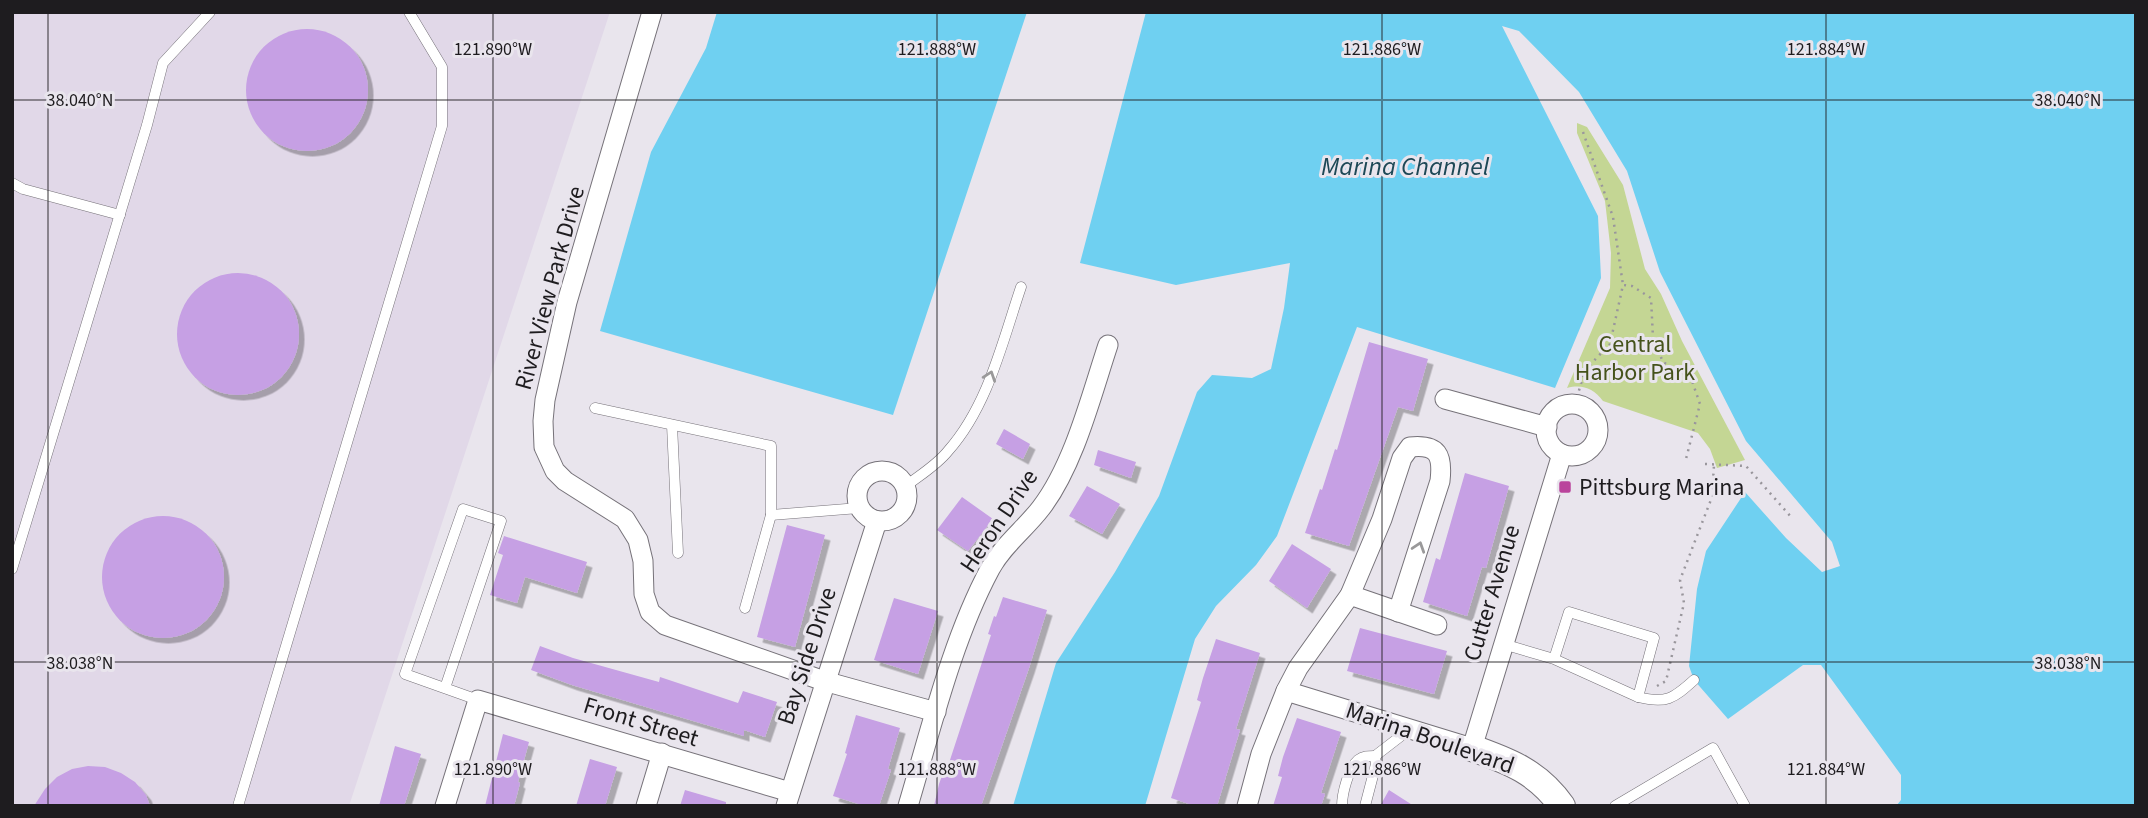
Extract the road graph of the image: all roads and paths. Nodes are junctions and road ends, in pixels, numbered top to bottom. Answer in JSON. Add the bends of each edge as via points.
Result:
{"nodes":[{"id":1,"x":210,"y":12,"type":"edge"},
{"id":2,"x":409,"y":12,"type":"edge"},
{"id":3,"x":652,"y":12,"type":"edge"},
{"id":4,"x":1583,"y":132,"type":"dead end"},
{"id":5,"x":12,"y":183,"type":"edge"},
{"id":6,"x":120,"y":215,"type":"junction"},
{"id":7,"x":1623,"y":285,"type":"junction"},
{"id":8,"x":1021,"y":287,"type":"dead end"},
{"id":9,"x":1108,"y":345,"type":"dead end"},
{"id":10,"x":1445,"y":399,"type":"dead end"},
{"id":11,"x":1575,"y":404,"type":"junction"},
{"id":12,"x":595,"y":408,"type":"dead end"},
{"id":13,"x":672,"y":425,"type":"junction"},
{"id":14,"x":1546,"y":428,"type":"junction"},
{"id":15,"x":1562,"y":454,"type":"junction"},
{"id":16,"x":1686,"y":459,"type":"dead end"},
{"id":17,"x":1705,"y":464,"type":"dead end"},
{"id":18,"x":1714,"y":465,"type":"junction"},
{"id":19,"x":906,"y":486,"type":"junction"},
{"id":20,"x":859,"y":508,"type":"junction"},
{"id":21,"x":771,"y":515,"type":"junction"},
{"id":22,"x":1792,"y":518,"type":"dead end"},
{"id":23,"x":877,"y":521,"type":"junction"},
{"id":24,"x":678,"y":553,"type":"dead end"},
{"id":25,"x":12,"y":569,"type":"edge"},
{"id":26,"x":1350,"y":595,"type":"junction"},
{"id":27,"x":746,"y":608,"type":"dead end"},
{"id":28,"x":1398,"y":612,"type":"junction"},
{"id":29,"x":1437,"y":625,"type":"dead end"},
{"id":30,"x":1502,"y":644,"type":"junction"},
{"id":31,"x":1554,"y":659,"type":"junction"},
{"id":32,"x":1694,"y":680,"type":"dead end"},
{"id":33,"x":824,"y":681,"type":"junction"},
{"id":34,"x":445,"y":688,"type":"junction"},
{"id":35,"x":1286,"y":691,"type":"junction"},
{"id":36,"x":1638,"y":697,"type":"junction"},
{"id":37,"x":478,"y":699,"type":"junction"},
{"id":38,"x":936,"y":712,"type":"junction"},
{"id":39,"x":1410,"y":729,"type":"junction"},
{"id":40,"x":1472,"y":748,"type":"junction"},
{"id":41,"x":662,"y":754,"type":"junction"},
{"id":42,"x":1375,"y":756,"type":"junction"},
{"id":43,"x":788,"y":799,"type":"edge"},
{"id":44,"x":238,"y":806,"type":"edge"},
{"id":45,"x":445,"y":806,"type":"edge"},
{"id":46,"x":646,"y":806,"type":"edge"},
{"id":47,"x":908,"y":806,"type":"edge"},
{"id":48,"x":1247,"y":806,"type":"edge"},
{"id":49,"x":1342,"y":806,"type":"edge"},
{"id":50,"x":1364,"y":806,"type":"edge"},
{"id":51,"x":1562,"y":806,"type":"edge"},
{"id":52,"x":1615,"y":806,"type":"edge"},
{"id":53,"x":1745,"y":806,"type":"edge"}],
"edges":[{"from":1,"to":6,"type":"lane","via":[[163,63]]},
{"from":2,"to":44,"type":"lane","via":[[442,68],[442,126]]},
{"from":3,"to":33,"type":"street","name":"River View Park Drive","via":[[567,302],[545,400],[544,447],[565,481],[625,519],[638,540],[650,612],[665,625]]},
{"from":4,"to":7,"type":"path","via":[[1613,217]]},
{"from":5,"to":6,"type":"lane"},
{"from":6,"to":25,"type":"lane"},
{"from":7,"to":11,"type":"path","via":[[1610,344],[1585,370]]},
{"from":7,"to":16,"type":"path","via":[[1651,298],[1653,338],[1663,362],[1691,378],[1700,404]]},
{"from":19,"to":8,"type":"lane","one_way":true,"via":[[946,454],[982,400]]},
{"from":9,"to":38,"type":"street","name":"Heron Drive","via":[[1067,461],[1042,507],[991,567],[969,613]]},
{"from":10,"to":14,"type":"street"},
{"from":11,"to":14,"type":"street","via":[[1553,413]]},
{"from":11,"to":15,"type":"street","via":[[1594,416],[1596,441],[1582,454]]},
{"from":12,"to":13,"type":"lane"},
{"from":13,"to":21,"type":"lane","via":[[771,446]]},
{"from":13,"to":24,"type":"lane"},
{"from":14,"to":15,"type":"street","via":[[1548,440]]},
{"from":15,"to":30,"type":"street","name":"Cutter Avenue"},
{"from":17,"to":18,"type":"path"},
{"from":18,"to":22,"type":"path","via":[[1746,466]]},
{"from":18,"to":36,"type":"path","via":[[1712,497],[1680,580],[1684,603],[1666,681]]},
{"from":19,"to":20,"type":"street","via":[[894,473],[875,471],[858,485]]},
{"from":19,"to":23,"type":"street","via":[[901,512]]},
{"from":20,"to":21,"type":"lane"},
{"from":20,"to":23,"type":"street"},
{"from":21,"to":27,"type":"lane"},
{"from":23,"to":33,"type":"street","name":"Bay Side Drive"},
{"from":26,"to":28,"type":"street"},
{"from":28,"to":26,"type":"street","one_way":true,"via":[[1440,481],[1442,465],[1430,447],[1410,447],[1402,458]]},
{"from":26,"to":35,"type":"street"},
{"from":28,"to":29,"type":"street"},
{"from":30,"to":31,"type":"lane"},
{"from":30,"to":40,"type":"street","name":"Cutter Avenue"},
{"from":31,"to":36,"type":"lane"},
{"from":31,"to":36,"type":"lane","via":[[1569,612],[1654,638]]},
{"from":32,"to":36,"type":"lane","via":[[1673,698],[1654,701]]},
{"from":33,"to":38,"type":"street","name":"River View Park Drive"},
{"from":33,"to":43,"type":"street","name":"Bay Side Drive"},
{"from":34,"to":34,"type":"lane","via":[[405,674],[463,509],[501,520]]},
{"from":34,"to":37,"type":"lane"},
{"from":35,"to":39,"type":"street","name":"Marina Boulevard"},
{"from":35,"to":48,"type":"street"},
{"from":37,"to":41,"type":"street","name":"Front Street"},
{"from":37,"to":45,"type":"street"},
{"from":38,"to":47,"type":"street","name":"Heron Drive"},
{"from":39,"to":40,"type":"street","name":"Marina Boulevard"},
{"from":39,"to":42,"type":"lane"},
{"from":40,"to":51,"type":"street","name":"Marina Boulevard","via":[[1519,766],[1542,782]]},
{"from":41,"to":43,"type":"street","name":"Front Street"},
{"from":41,"to":46,"type":"street"},
{"from":42,"to":49,"type":"lane","via":[[1356,762]]},
{"from":42,"to":50,"type":"lane"},
{"from":52,"to":53,"type":"lane","via":[[1713,748]]}]}
